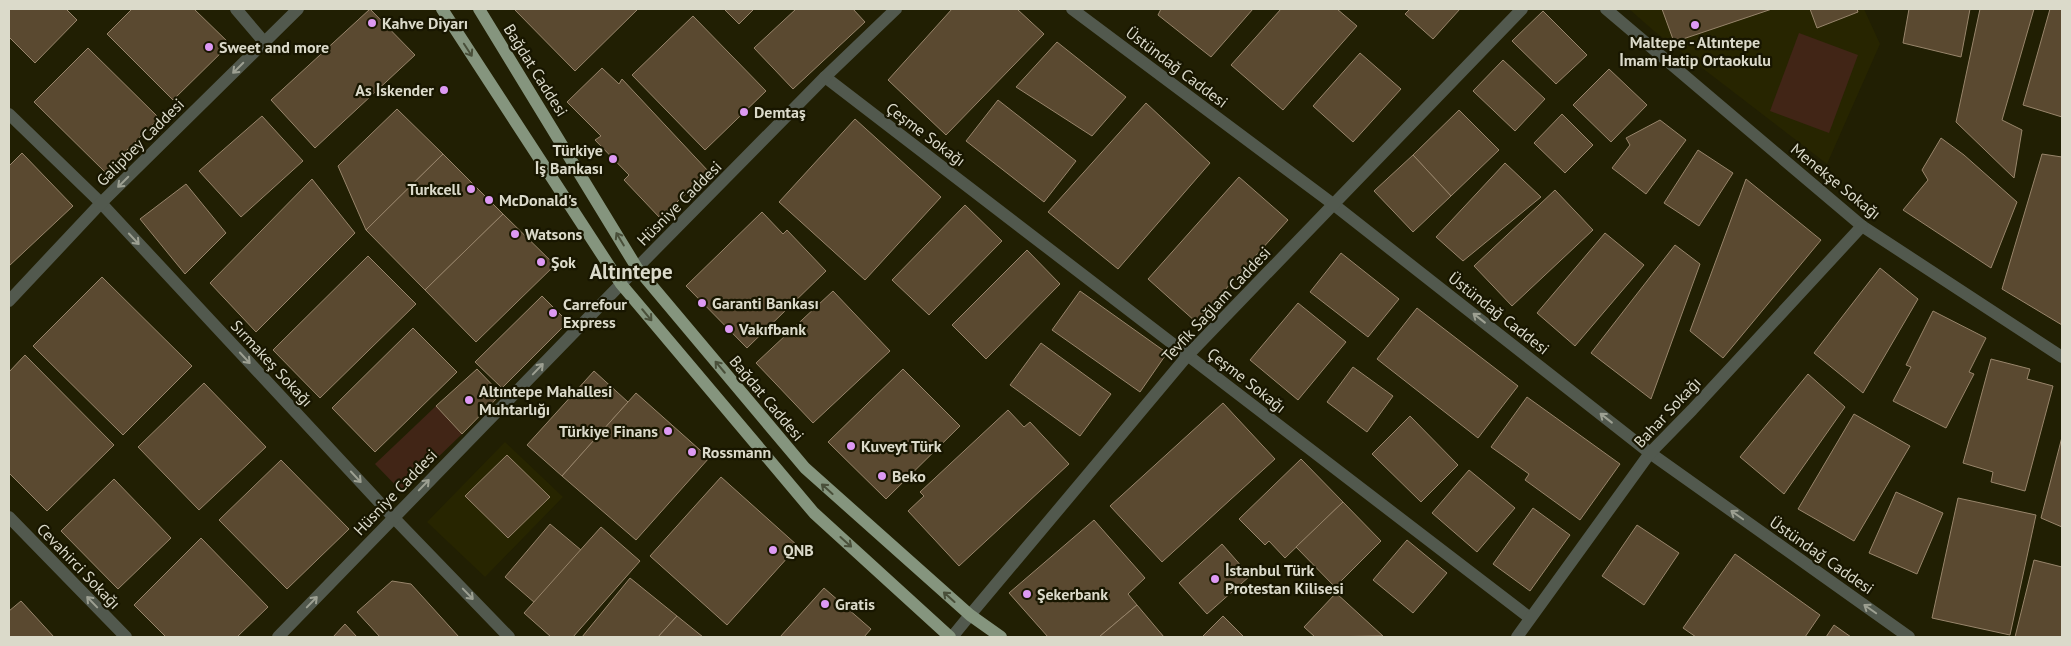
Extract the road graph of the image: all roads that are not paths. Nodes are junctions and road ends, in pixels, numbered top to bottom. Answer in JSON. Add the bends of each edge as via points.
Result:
{"nodes":[{"id":1,"x":236,"y":9,"type":"edge"},
{"id":2,"x":298,"y":9,"type":"edge"},
{"id":3,"x":442,"y":9,"type":"edge"},
{"id":4,"x":479,"y":9,"type":"edge"},
{"id":5,"x":896,"y":9,"type":"edge"},
{"id":6,"x":1072,"y":9,"type":"edge"},
{"id":7,"x":1522,"y":9,"type":"edge"},
{"id":8,"x":1606,"y":9,"type":"edge"},
{"id":9,"x":264,"y":42,"type":"junction"},
{"id":10,"x":825,"y":78,"type":"junction"},
{"id":11,"x":9,"y":114,"type":"edge"},
{"id":12,"x":101,"y":203,"type":"junction"},
{"id":13,"x":1334,"y":204,"type":"junction"},
{"id":14,"x":1862,"y":226,"type":"junction"},
{"id":15,"x":637,"y":268,"type":"junction"},
{"id":16,"x":620,"y":284,"type":"junction"},
{"id":17,"x":9,"y":301,"type":"edge"},
{"id":18,"x":1188,"y":355,"type":"junction"},
{"id":19,"x":2062,"y":357,"type":"edge"},
{"id":20,"x":1650,"y":452,"type":"junction"},
{"id":21,"x":9,"y":517,"type":"edge"},
{"id":22,"x":393,"y":517,"type":"junction"},
{"id":23,"x":970,"y":616,"type":"junction"},
{"id":24,"x":1530,"y":618,"type":"junction"},
{"id":25,"x":1906,"y":636,"type":"edge"},
{"id":26,"x":126,"y":637,"type":"edge"},
{"id":27,"x":278,"y":637,"type":"edge"},
{"id":28,"x":509,"y":637,"type":"edge"},
{"id":29,"x":951,"y":637,"type":"edge"},
{"id":30,"x":1001,"y":637,"type":"edge"},
{"id":31,"x":1517,"y":637,"type":"edge"}],
"edges":[{"from":1,"to":9,"type":"street"},
{"from":2,"to":9,"type":"street","name":"Galipbey Caddesi"},
{"from":3,"to":16,"type":"main road","one_way":true},
{"from":15,"to":4,"type":"main road","name":"Bağdat Caddesi","one_way":true},
{"from":5,"to":10,"type":"street","name":"Hüsniye Caddesi"},
{"from":6,"to":13,"type":"street","name":"Üstündağ Caddesi"},
{"from":7,"to":13,"type":"street","name":"Tevfik Sağlam Caddesi"},
{"from":8,"to":14,"type":"street","name":"Menekşe Sokağı"},
{"from":9,"to":12,"type":"street","name":"Galipbey Caddesi","one_way":true},
{"from":10,"to":15,"type":"street","name":"Hüsniye Caddesi"},
{"from":10,"to":18,"type":"street","name":"Çeşme Sokağı"},
{"from":11,"to":12,"type":"street","name":"Sırmakeş Sokağı"},
{"from":12,"to":17,"type":"street","name":"Galipbey Caddesi"},
{"from":12,"to":22,"type":"street","name":"Sırmakeş Sokağı","one_way":true},
{"from":13,"to":18,"type":"street","name":"Tevfik Sağlam Caddesi"},
{"from":20,"to":13,"type":"street","name":"Üstündağ Caddesi","one_way":true},
{"from":14,"to":19,"type":"street","name":"Menekşe Sokağı"},
{"from":14,"to":20,"type":"street","name":"Bahar Sokağı"},
{"from":15,"to":16,"type":"street","name":"Hüsniye Caddesi"},
{"from":23,"to":15,"type":"main road","name":"Bağdat Caddesi","one_way":true,"via":[[805,468]]},
{"from":22,"to":16,"type":"street","name":"Hüsniye Caddesi","one_way":true},
{"from":16,"to":29,"type":"main road","one_way":true,"via":[[814,513]]},
{"from":18,"to":23,"type":"street","name":"Tevfik Sağlam Caddesi"},
{"from":18,"to":24,"type":"street","name":"Çeşme Sokağı"},
{"from":20,"to":24,"type":"street","name":"Bahar Sokağı"},
{"from":25,"to":20,"type":"street","name":"Üstündağ Caddesi","one_way":true},
{"from":26,"to":21,"type":"street","name":"Cevahirci Sokağı","one_way":true},
{"from":27,"to":22,"type":"street","name":"Hüsniye Caddesi","one_way":true},
{"from":22,"to":28,"type":"street","name":"Sırmakeş Sokağı","one_way":true},
{"from":23,"to":29,"type":"street","name":"Tevfik Sağlam Caddesi"},
{"from":23,"to":30,"type":"main road","name":"Bağdat Caddesi"},
{"from":24,"to":31,"type":"street","name":"Bahar Sokağı"}]}
